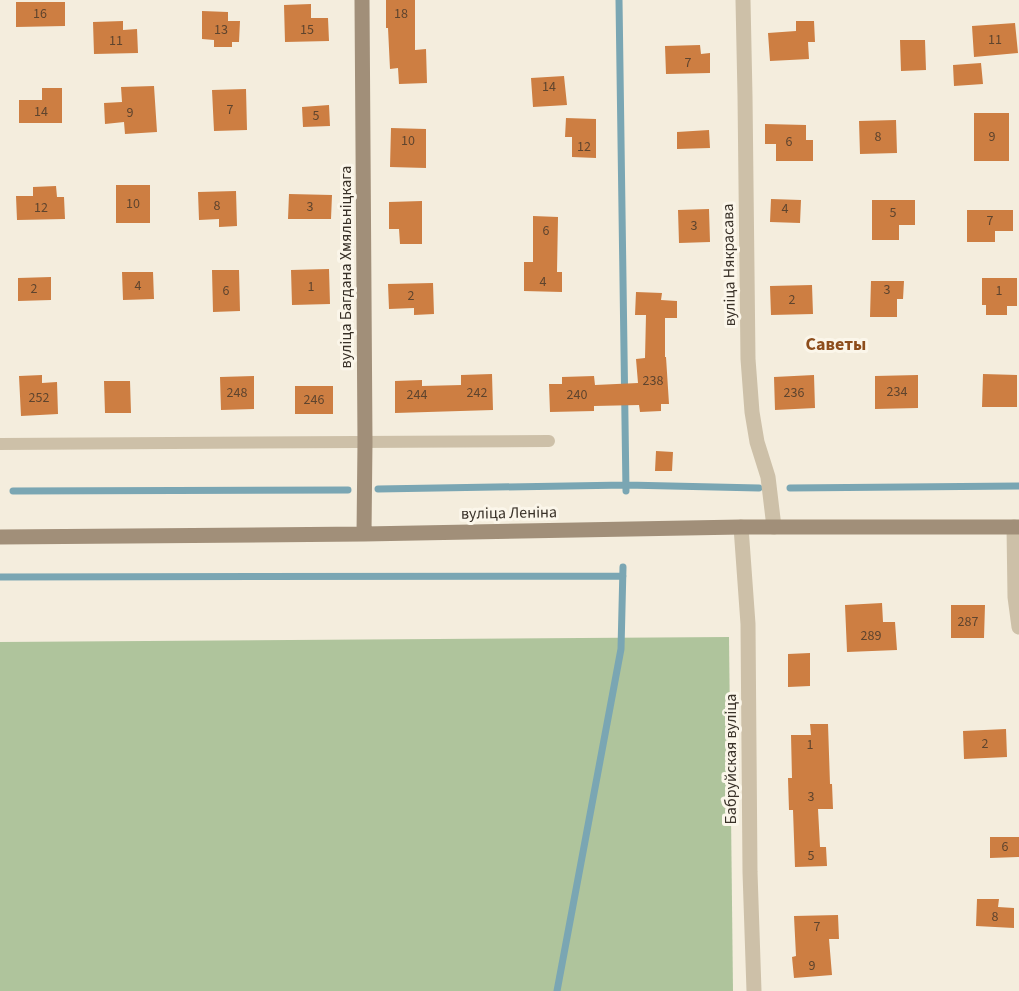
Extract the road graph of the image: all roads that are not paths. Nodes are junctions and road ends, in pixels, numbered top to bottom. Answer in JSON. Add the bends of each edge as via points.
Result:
{"nodes":[{"id":1,"x":362,"y":0,"type":"edge"},
{"id":2,"x":743,"y":0,"type":"edge"},
{"id":3,"x":549,"y":441,"type":"dead end"},
{"id":4,"x":365,"y":442,"type":"junction"},
{"id":5,"x":0,"y":444,"type":"edge"},
{"id":6,"x":741,"y":527,"type":"junction"},
{"id":7,"x":774,"y":527,"type":"junction"},
{"id":8,"x":1016,"y":527,"type":"edge"},
{"id":9,"x":364,"y":534,"type":"junction"},
{"id":10,"x":0,"y":537,"type":"edge"},
{"id":11,"x":1019,"y":627,"type":"edge"},
{"id":12,"x":754,"y":991,"type":"edge"}],
"edges":[{"from":1,"to":4,"type":"main road","name":"вуліца Багдана Хмяльніцкага"},
{"from":2,"to":7,"type":"street","name":"вуліца Някрасава","via":[[748,359],[752,412],[768,477]]},
{"from":3,"to":4,"type":"lane"},
{"from":4,"to":5,"type":"lane"},
{"from":4,"to":9,"type":"main road","name":"вуліца Багдана Хмяльніцкага"},
{"from":6,"to":7,"type":"main road","name":"вуліца Леніна"},
{"from":6,"to":9,"type":"main road","name":"вуліца Леніна"},
{"from":6,"to":12,"type":"street","name":"Бабруйская вуліца","via":[[748,624]]},
{"from":7,"to":8,"type":"main road","name":"вуліца Леніна"},
{"from":8,"to":11,"type":"street","via":[[1015,597]]},
{"from":9,"to":10,"type":"main road","name":"вуліца Леніна"}]}
